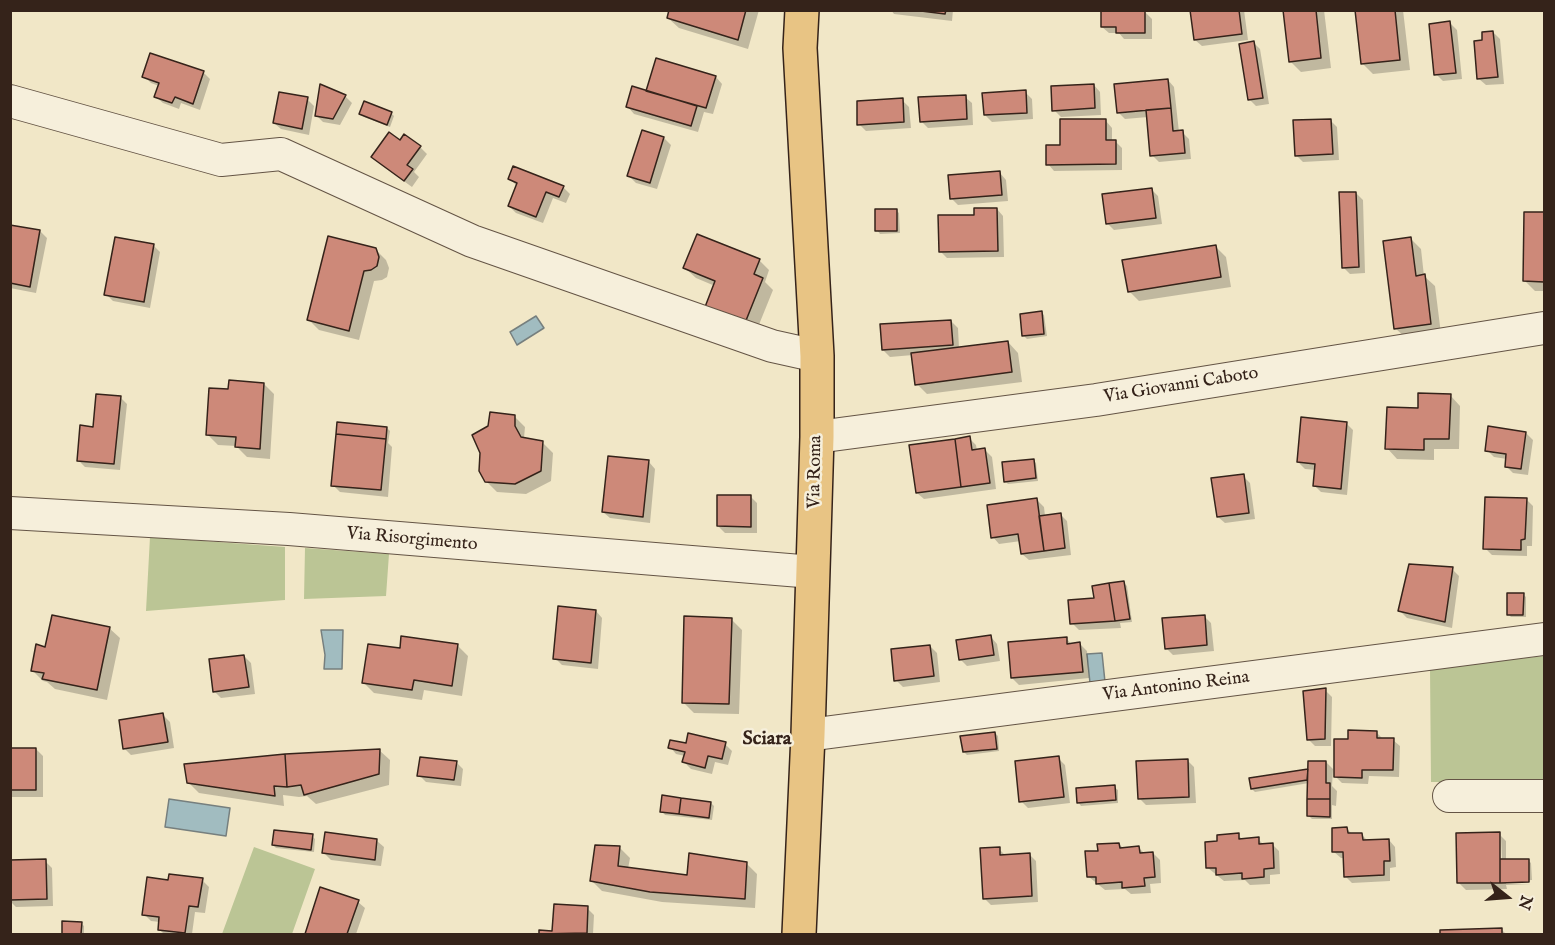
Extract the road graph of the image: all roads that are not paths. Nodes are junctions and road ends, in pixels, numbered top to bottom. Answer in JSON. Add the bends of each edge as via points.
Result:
{"nodes":[{"id":1,"x":802,"y":10,"type":"edge"},
{"id":2,"x":10,"y":100,"type":"edge"},
{"id":3,"x":1545,"y":328,"type":"edge"},
{"id":4,"x":817,"y":356,"type":"junction"},
{"id":5,"x":817,"y":436,"type":"junction"},
{"id":6,"x":10,"y":513,"type":"edge"},
{"id":7,"x":813,"y":572,"type":"junction"},
{"id":8,"x":1545,"y":639,"type":"edge"},
{"id":9,"x":808,"y":735,"type":"junction"},
{"id":10,"x":1449,"y":796,"type":"dead end"},
{"id":11,"x":1545,"y":796,"type":"edge"},
{"id":12,"x":799,"y":934,"type":"edge"}],
"edges":[{"from":1,"to":4,"type":"main road","name":"Via Roma","via":[[800,48]]},
{"from":2,"to":4,"type":"street","via":[[220,160],[280,154],[472,241],[772,346]]},
{"from":3,"to":5,"type":"street","name":"Via Giovanni Caboto","via":[[1096,400]]},
{"from":4,"to":5,"type":"main road","name":"Via Roma"},
{"from":5,"to":7,"type":"main road","name":"Via Roma"},
{"from":6,"to":7,"type":"street","name":"Via Risorgimento","via":[[289,530]]},
{"from":7,"to":9,"type":"main road","name":"Via Roma"},
{"from":8,"to":9,"type":"street","name":"Via Antonino Reina"},
{"from":9,"to":12,"type":"main road","name":"Via Roma"},
{"from":10,"to":11,"type":"street"}]}
